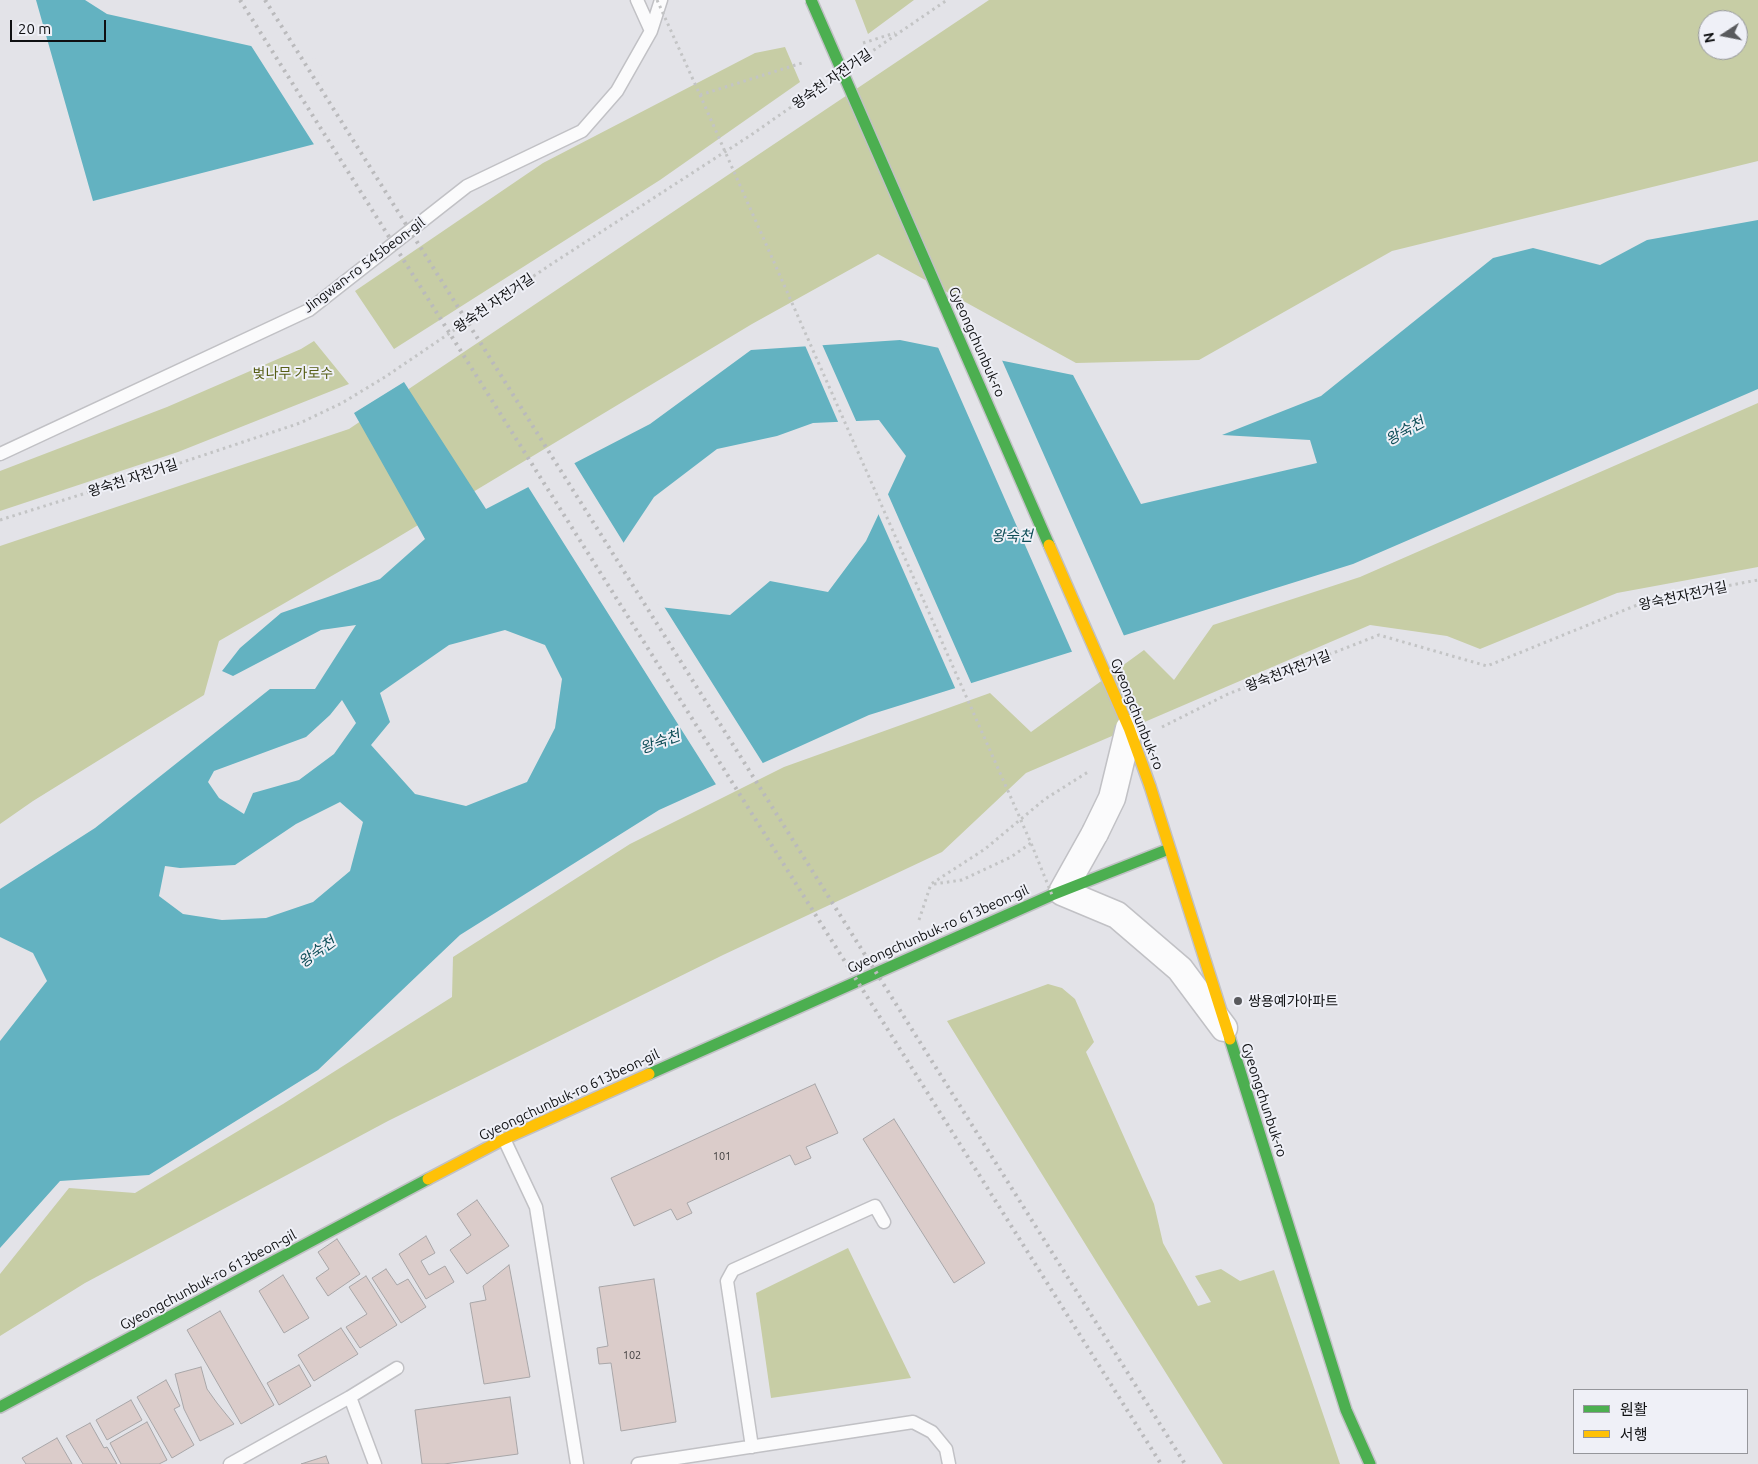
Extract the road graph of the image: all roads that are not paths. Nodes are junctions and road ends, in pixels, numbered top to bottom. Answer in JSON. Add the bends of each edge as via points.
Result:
{"nodes":[{"id":1,"x":637,"y":0,"type":"edge"},
{"id":2,"x":661,"y":0,"type":"edge"},
{"id":3,"x":811,"y":0,"type":"edge"},
{"id":4,"x":651,"y":30,"type":"junction"},
{"id":5,"x":0,"y":454,"type":"edge"},
{"id":6,"x":1129,"y":728,"type":"junction"},
{"id":7,"x":1169,"y":849,"type":"junction"},
{"id":8,"x":1057,"y":894,"type":"junction"},
{"id":9,"x":1227,"y":1032,"type":"junction"},
{"id":10,"x":504,"y":1139,"type":"junction"},
{"id":11,"x":884,"y":1222,"type":"dead end"},
{"id":12,"x":397,"y":1368,"type":"dead end"},
{"id":13,"x":350,"y":1396,"type":"junction"},
{"id":14,"x":0,"y":1407,"type":"edge"},
{"id":15,"x":752,"y":1447,"type":"junction"},
{"id":16,"x":230,"y":1464,"type":"edge"},
{"id":17,"x":375,"y":1464,"type":"edge"},
{"id":18,"x":577,"y":1464,"type":"edge"},
{"id":19,"x":638,"y":1464,"type":"edge"},
{"id":20,"x":949,"y":1464,"type":"edge"},
{"id":21,"x":1370,"y":1464,"type":"edge"}],
"edges":[{"from":1,"to":4,"type":"lane"},
{"from":2,"to":4,"type":"lane","name":"Jingwan-ro 545beon-gil"},
{"from":3,"to":6,"type":"street","name":"Gyeongchunbuk-ro","bridge":true},
{"from":4,"to":5,"type":"lane","name":"Jingwan-ro 545beon-gil","via":[[617,91],[582,131],[468,186],[309,310]]},
{"from":6,"to":7,"type":"street","name":"Gyeongchunbuk-ro","bridge":true},
{"from":6,"to":8,"type":"street","bridge":true,"via":[[1112,798]]},
{"from":7,"to":8,"type":"street","name":"Gyeongchunbuk-ro 613beon-gil"},
{"from":7,"to":9,"type":"street","name":"Gyeongchunbuk-ro"},
{"from":8,"to":9,"type":"street","via":[[1117,915],[1180,969]]},
{"from":8,"to":10,"type":"street","name":"Gyeongchunbuk-ro 613beon-gil"},
{"from":9,"to":21,"type":"street","name":"Gyeongchunbuk-ro","via":[[1346,1410]]},
{"from":10,"to":14,"type":"street","name":"Gyeongchunbuk-ro 613beon-gil"},
{"from":10,"to":18,"type":"lane","via":[[536,1207]]},
{"from":11,"to":15,"type":"lane","via":[[875,1206],[733,1270],[727,1281]]},
{"from":12,"to":13,"type":"lane"},
{"from":13,"to":16,"type":"lane"},
{"from":13,"to":17,"type":"lane"},
{"from":15,"to":19,"type":"lane"},
{"from":15,"to":20,"type":"lane","via":[[913,1422],[932,1432],[946,1449]]}]}
